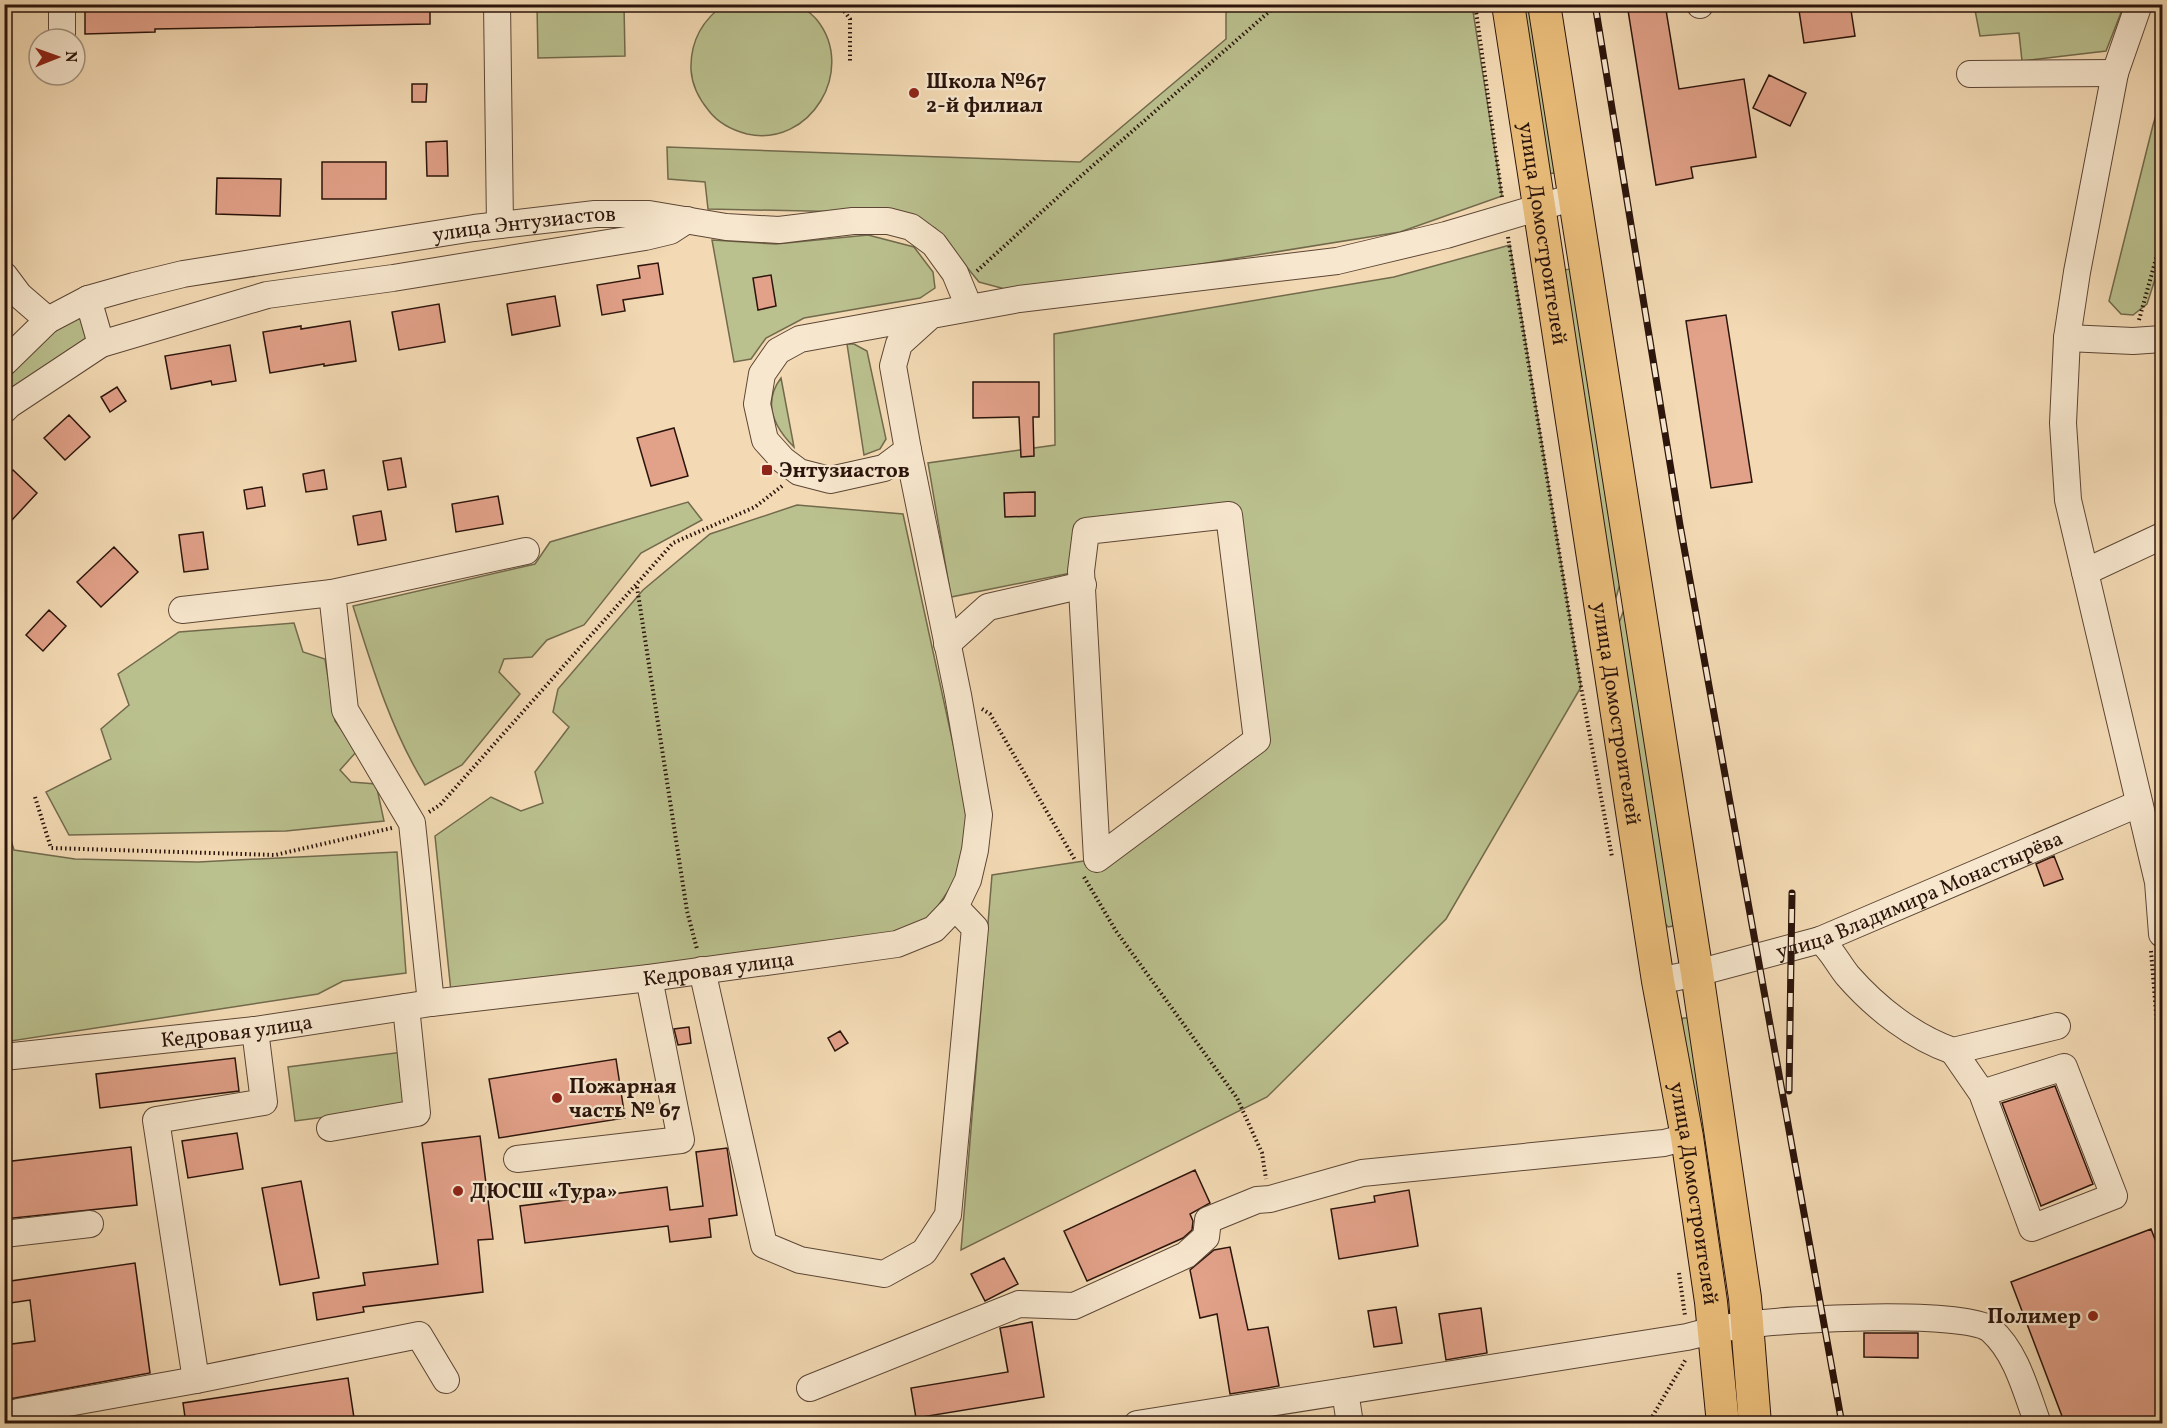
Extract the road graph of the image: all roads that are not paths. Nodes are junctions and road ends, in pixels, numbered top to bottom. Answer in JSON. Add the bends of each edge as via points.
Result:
{"nodes":[{"id":1,"x":62,"y":4,"type":"edge"},
{"id":2,"x":496,"y":4,"type":"edge"},
{"id":3,"x":1508,"y":4,"type":"edge"},
{"id":4,"x":1544,"y":4,"type":"edge"},
{"id":5,"x":2139,"y":4,"type":"edge"},
{"id":6,"x":62,"y":27,"type":"edge"},
{"id":7,"x":2115,"y":73,"type":"junction"},
{"id":8,"x":1970,"y":74,"type":"dead end"},
{"id":9,"x":1574,"y":197,"type":"junction"},
{"id":10,"x":1539,"y":207,"type":"junction"},
{"id":11,"x":687,"y":220,"type":"junction"},
{"id":12,"x":500,"y":225,"type":"junction"},
{"id":13,"x":386,"y":243,"type":"junction"},
{"id":14,"x":4,"y":275,"type":"edge"},
{"id":15,"x":393,"y":278,"type":"junction"},
{"id":16,"x":965,"y":297,"type":"junction"},
{"id":17,"x":88,"y":299,"type":"junction"},
{"id":18,"x":930,"y":316,"type":"junction"},
{"id":19,"x":48,"y":320,"type":"junction"},
{"id":20,"x":2067,"y":338,"type":"junction"},
{"id":21,"x":2163,"y":339,"type":"edge"},
{"id":22,"x":101,"y":344,"type":"junction"},
{"id":23,"x":4,"y":363,"type":"edge"},
{"id":24,"x":6,"y":405,"type":"edge"},
{"id":25,"x":908,"y":450,"type":"junction"},
{"id":26,"x":2163,"y":536,"type":"edge"},
{"id":27,"x":526,"y":551,"type":"dead end"},
{"id":28,"x":2085,"y":572,"type":"junction"},
{"id":29,"x":1083,"y":585,"type":"junction"},
{"id":30,"x":332,"y":593,"type":"junction"},
{"id":31,"x":182,"y":610,"type":"dead end"},
{"id":32,"x":947,"y":644,"type":"junction"},
{"id":33,"x":2138,"y":804,"type":"junction"},
{"id":34,"x":955,"y":907,"type":"junction"},
{"id":35,"x":1820,"y":940,"type":"junction"},
{"id":36,"x":2157,"y":941,"type":"edge"},
{"id":37,"x":702,"y":970,"type":"junction"},
{"id":38,"x":1697,"y":973,"type":"junction"},
{"id":39,"x":649,"y":978,"type":"junction"},
{"id":40,"x":1658,"y":981,"type":"junction"},
{"id":41,"x":431,"y":1003,"type":"junction"},
{"id":42,"x":406,"y":1007,"type":"junction"},
{"id":43,"x":2057,"y":1026,"type":"dead end"},
{"id":44,"x":255,"y":1030,"type":"junction"},
{"id":45,"x":1953,"y":1052,"type":"junction"},
{"id":46,"x":4,"y":1057,"type":"edge"},
{"id":47,"x":1982,"y":1093,"type":"junction"},
{"id":48,"x":330,"y":1128,"type":"dead end"},
{"id":49,"x":1686,"y":1137,"type":"junction"},
{"id":50,"x":517,"y":1159,"type":"dead end"},
{"id":51,"x":90,"y":1224,"type":"dead end"},
{"id":52,"x":4,"y":1234,"type":"edge"},
{"id":53,"x":1747,"y":1324,"type":"junction"},
{"id":54,"x":1701,"y":1334,"type":"junction"},
{"id":55,"x":196,"y":1380,"type":"junction"},
{"id":56,"x":446,"y":1380,"type":"dead end"},
{"id":57,"x":810,"y":1388,"type":"dead end"},
{"id":58,"x":1345,"y":1391,"type":"junction"},
{"id":59,"x":1202,"y":1418,"type":"edge"},
{"id":60,"x":10,"y":1424,"type":"edge"},
{"id":61,"x":1137,"y":1424,"type":"edge"},
{"id":62,"x":1350,"y":1424,"type":"edge"},
{"id":63,"x":1722,"y":1424,"type":"edge"},
{"id":64,"x":1755,"y":1424,"type":"edge"},
{"id":65,"x":2038,"y":1424,"type":"edge"}],
"edges":[{"from":1,"to":6,"type":"street"},
{"from":2,"to":12,"type":"street"},
{"from":3,"to":10,"type":"main road","name":"улица Домостроителей"},
{"from":4,"to":9,"type":"main road","name":"улица Домостроителей"},
{"from":5,"to":7,"type":"street"},
{"from":7,"to":8,"type":"street"},
{"from":7,"to":20,"type":"street"},
{"from":9,"to":10,"type":"street"},
{"from":9,"to":38,"type":"main road","name":"улица Домостроителей"},
{"from":10,"to":16,"type":"street","via":[[1446,235],[1337,261]]},
{"from":10,"to":40,"type":"main road","name":"улица Домостроителей"},
{"from":11,"to":12,"type":"street","name":"улица Энтузиастов","via":[[649,214],[595,214]]},
{"from":11,"to":15,"type":"street","via":[[670,231],[645,237]]},
{"from":11,"to":16,"type":"street","name":"улица Энтузиастов","via":[[779,230],[888,220],[911,227],[934,244],[955,273]]},
{"from":12,"to":13,"type":"street","name":"улица Энтузиастов"},
{"from":13,"to":15,"type":"street"},
{"from":13,"to":17,"type":"street","name":"улица Энтузиастов","via":[[183,274]]},
{"from":14,"to":19,"type":"street","via":[[19,295]]},
{"from":15,"to":22,"type":"street","via":[[267,294]]},
{"from":16,"to":18,"type":"street"},
{"from":17,"to":19,"type":"street","name":"улица Энтузиастов"},
{"from":17,"to":22,"type":"street"},
{"from":18,"to":25,"type":"street","name":"Кедровая улица","via":[[899,344],[893,366]]},
{"from":18,"to":25,"type":"street","via":[[800,339],[778,351],[762,374],[757,404],[765,440],[799,472],[830,480],[884,468]]},
{"from":19,"to":23,"type":"street","name":"улица Энтузиастов"},
{"from":20,"to":21,"type":"street"},
{"from":20,"to":28,"type":"street","via":[[2063,423],[2068,500]]},
{"from":22,"to":24,"type":"street"},
{"from":25,"to":32,"type":"street","name":"Кедровая улица"},
{"from":26,"to":28,"type":"street"},
{"from":27,"to":30,"type":"street"},
{"from":28,"to":33,"type":"street"},
{"from":29,"to":29,"type":"street","via":[[1086,531],[1229,515],[1257,740],[1097,859]]},
{"from":29,"to":32,"type":"street","via":[[988,607]]},
{"from":30,"to":31,"type":"street"},
{"from":30,"to":41,"type":"street","via":[[345,710],[412,823]]},
{"from":32,"to":34,"type":"street","name":"Кедровая улица","via":[[979,815],[968,880]]},
{"from":33,"to":35,"type":"street","name":"улица Владимира Монастырёва"},
{"from":33,"to":36,"type":"street","via":[[2158,882]]},
{"from":34,"to":37,"type":"street","name":"Кедровая улица","via":[[934,929],[897,944]]},
{"from":34,"to":37,"type":"street","via":[[975,928],[948,1215],[924,1252],[884,1274],[800,1260],[764,1245]]},
{"from":35,"to":38,"type":"street","name":"улица Владимира Монастырёва"},
{"from":35,"to":45,"type":"street","via":[[1882,1009],[1918,1036]]},
{"from":37,"to":39,"type":"street","name":"Кедровая улица"},
{"from":38,"to":40,"type":"street","name":"улица Владимира Монастырёва"},
{"from":38,"to":53,"type":"main road","name":"улица Домостроителей"},
{"from":39,"to":41,"type":"street","name":"Кедровая улица"},
{"from":39,"to":50,"type":"street","via":[[681,1140]]},
{"from":40,"to":49,"type":"main road","name":"улица Домостроителей"},
{"from":41,"to":42,"type":"street","name":"Кедровая улица"},
{"from":42,"to":44,"type":"street","name":"Кедровая улица"},
{"from":42,"to":48,"type":"street","via":[[417,1113]]},
{"from":43,"to":45,"type":"street"},
{"from":44,"to":46,"type":"street","name":"Кедровая улица"},
{"from":44,"to":55,"type":"street","via":[[264,1102],[156,1120]]},
{"from":45,"to":47,"type":"street"},
{"from":47,"to":47,"type":"street","via":[[2064,1067],[2114,1196],[2032,1228]]},
{"from":49,"to":54,"type":"main road","name":"улица Домостроителей"},
{"from":49,"to":57,"type":"street","via":[[1664,1143],[1362,1173],[1257,1200],[1208,1220],[1206,1237],[1186,1255],[1074,1306],[1019,1304]]},
{"from":51,"to":52,"type":"street"},
{"from":53,"to":54,"type":"street"},
{"from":53,"to":64,"type":"main road","name":"улица Домостроителей"},
{"from":53,"to":65,"type":"street","via":[[1893,1317],[1963,1321],[1989,1329],[2009,1350]]},
{"from":54,"to":58,"type":"street"},
{"from":54,"to":63,"type":"main road","name":"улица Домостроителей"},
{"from":55,"to":56,"type":"street","via":[[419,1335]]},
{"from":55,"to":60,"type":"street","via":[[18,1412]]},
{"from":58,"to":59,"type":"street"},
{"from":58,"to":62,"type":"street"},
{"from":59,"to":61,"type":"street"}]}
